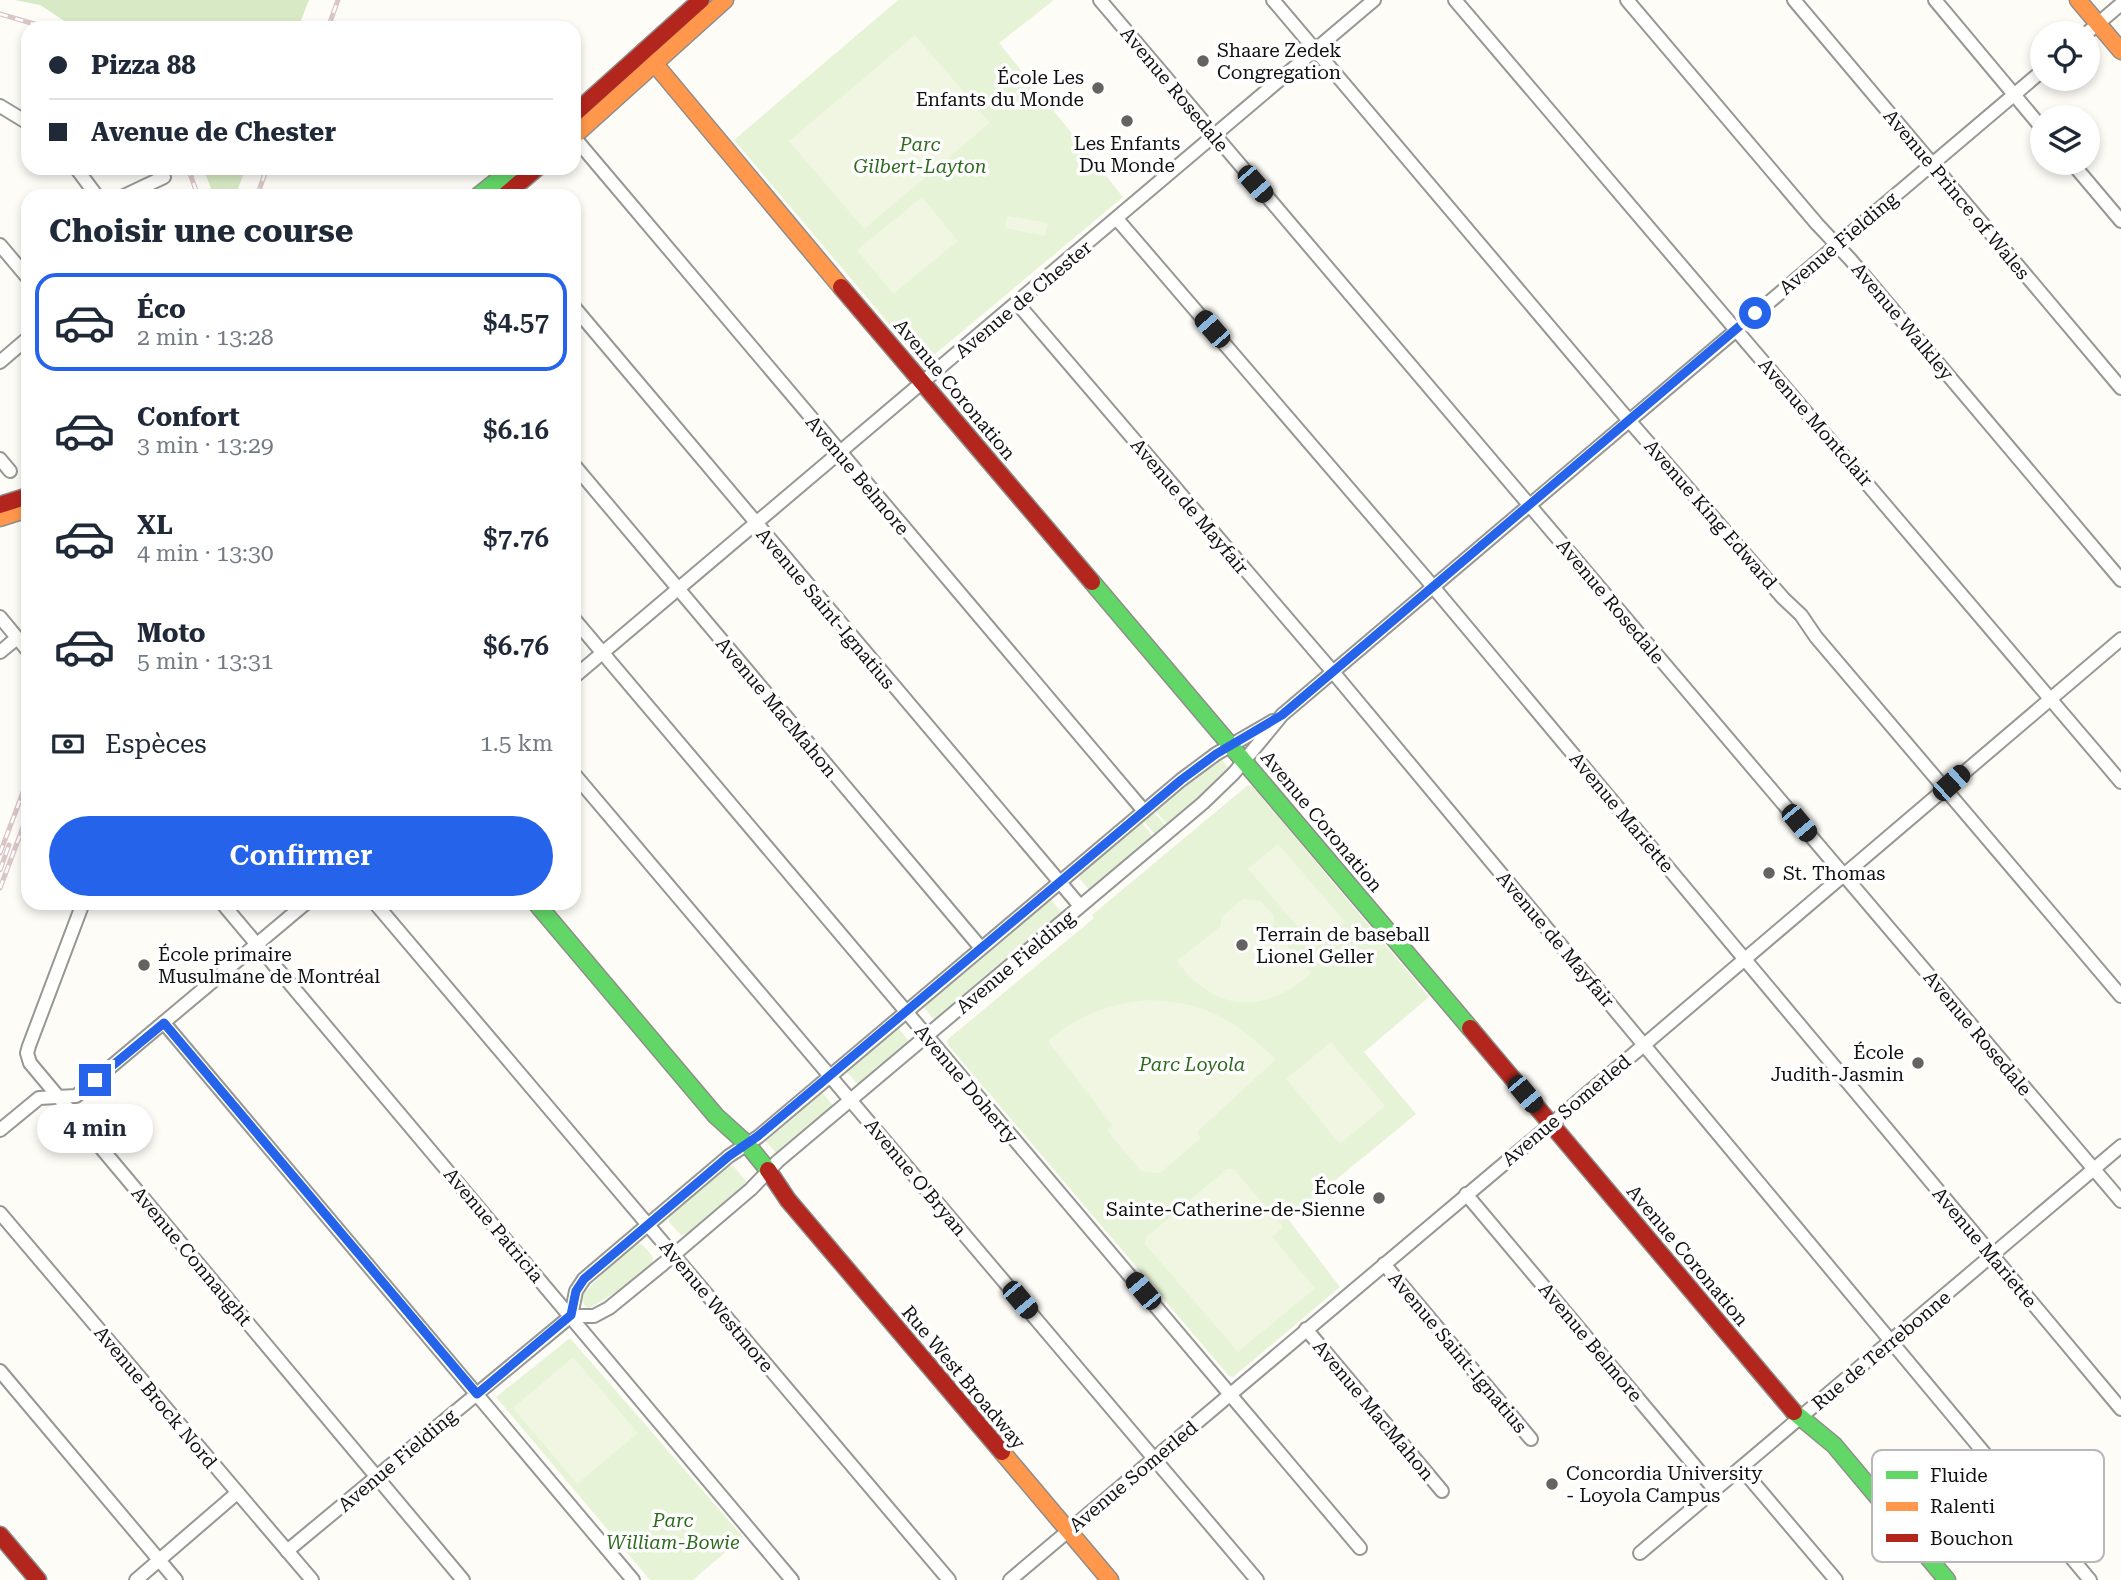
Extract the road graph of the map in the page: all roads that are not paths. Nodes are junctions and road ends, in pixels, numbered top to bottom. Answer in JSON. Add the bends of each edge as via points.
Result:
{"nodes":[{"id":1,"x":701,"y":0,"type":"edge"},
{"id":2,"x":725,"y":0,"type":"edge"},
{"id":3,"x":1100,"y":0,"type":"edge"},
{"id":4,"x":1273,"y":0,"type":"edge"},
{"id":5,"x":1374,"y":0,"type":"edge"},
{"id":6,"x":1455,"y":0,"type":"edge"},
{"id":7,"x":1627,"y":0,"type":"edge"},
{"id":8,"x":1794,"y":0,"type":"edge"},
{"id":9,"x":1935,"y":0,"type":"edge"},
{"id":10,"x":2078,"y":0,"type":"edge"},
{"id":11,"x":2121,"y":4,"type":"edge"},
{"id":12,"x":2088,"y":21,"type":"edge"},
{"id":13,"x":2100,"y":21,"type":"edge"},
{"id":14,"x":2100,"y":34,"type":"edge"},
{"id":15,"x":1316,"y":50,"type":"junction"},
{"id":16,"x":2121,"y":51,"type":"edge"},
{"id":17,"x":649,"y":57,"type":"junction"},
{"id":18,"x":2030,"y":81,"type":"edge"},
{"id":19,"x":2014,"y":94,"type":"junction"},
{"id":20,"x":0,"y":106,"type":"edge"},
{"id":21,"x":581,"y":109,"type":"edge"},
{"id":22,"x":2030,"y":113,"type":"edge"},
{"id":23,"x":21,"y":119,"type":"edge"},
{"id":24,"x":581,"y":129,"type":"edge"},
{"id":25,"x":1215,"y":136,"type":"junction"},
{"id":26,"x":581,"y":144,"type":"edge"},
{"id":27,"x":1932,"y":164,"type":"junction"},
{"id":28,"x":504,"y":175,"type":"edge"},
{"id":29,"x":529,"y":175,"type":"edge"},
{"id":30,"x":2082,"y":175,"type":"edge"},
{"id":31,"x":164,"y":177,"type":"dead end"},
{"id":32,"x":139,"y":189,"type":"edge"},
{"id":33,"x":488,"y":189,"type":"edge"},
{"id":34,"x":512,"y":189,"type":"edge"},
{"id":35,"x":1117,"y":219,"type":"junction"},
{"id":36,"x":2121,"y":221,"type":"edge"},
{"id":37,"x":1837,"y":244,"type":"junction"},
{"id":38,"x":0,"y":245,"type":"edge"},
{"id":39,"x":21,"y":270,"type":"edge"},
{"id":40,"x":1017,"y":303,"type":"junction"},
{"id":41,"x":581,"y":315,"type":"edge"},
{"id":42,"x":1736,"y":330,"type":"junction"},
{"id":43,"x":21,"y":344,"type":"edge"},
{"id":44,"x":0,"y":362,"type":"edge"},
{"id":45,"x":922,"y":383,"type":"junction"},
{"id":46,"x":2121,"y":387,"type":"edge"},
{"id":47,"x":1630,"y":420,"type":"junction"},
{"id":48,"x":839,"y":453,"type":"junction"},
{"id":49,"x":0,"y":459,"type":"edge"},
{"id":50,"x":10,"y":471,"type":"dead end"},
{"id":51,"x":581,"y":473,"type":"edge"},
{"id":52,"x":21,"y":498,"type":"edge"},
{"id":53,"x":0,"y":505,"type":"edge"},
{"id":54,"x":1529,"y":505,"type":"junction"},
{"id":55,"x":21,"y":511,"type":"edge"},
{"id":56,"x":0,"y":518,"type":"edge"},
{"id":57,"x":756,"y":524,"type":"junction"},
{"id":58,"x":2121,"y":580,"type":"edge"},
{"id":59,"x":1433,"y":587,"type":"junction"},
{"id":60,"x":678,"y":589,"type":"junction"},
{"id":61,"x":0,"y":617,"type":"edge"},
{"id":62,"x":581,"y":628,"type":"edge"},
{"id":63,"x":17,"y":638,"type":"junction"},
{"id":64,"x":2121,"y":639,"type":"edge"},
{"id":65,"x":21,"y":643,"type":"edge"},
{"id":66,"x":0,"y":652,"type":"edge"},
{"id":67,"x":602,"y":653,"type":"junction"},
{"id":68,"x":581,"y":671,"type":"edge"},
{"id":69,"x":1333,"y":672,"type":"junction"},
{"id":70,"x":2051,"y":698,"type":"junction"},
{"id":71,"x":1282,"y":715,"type":"junction"},
{"id":72,"x":1230,"y":745,"type":"junction"},
{"id":73,"x":1244,"y":761,"type":"junction"},
{"id":74,"x":581,"y":782,"type":"edge"},
{"id":75,"x":2121,"y":782,"type":"edge"},
{"id":76,"x":1945,"y":788,"type":"junction"},
{"id":77,"x":1144,"y":811,"type":"junction"},
{"id":78,"x":1843,"y":875,"type":"junction"},
{"id":79,"x":1059,"y":883,"type":"junction"},
{"id":80,"x":1080,"y":906,"type":"junction"},
{"id":81,"x":80,"y":910,"type":"edge"},
{"id":82,"x":228,"y":910,"type":"edge"},
{"id":83,"x":298,"y":910,"type":"edge"},
{"id":84,"x":381,"y":910,"type":"edge"},
{"id":85,"x":542,"y":910,"type":"edge"},
{"id":86,"x":257,"y":945,"type":"junction"},
{"id":87,"x":981,"y":948,"type":"junction"},
{"id":88,"x":1745,"y":958,"type":"junction"},
{"id":89,"x":2121,"y":996,"type":"edge"},
{"id":90,"x":906,"y":1012,"type":"junction"},
{"id":91,"x":164,"y":1023,"type":"junction"},
{"id":92,"x":927,"y":1036,"type":"junction"},
{"id":93,"x":1644,"y":1044,"type":"junction"},
{"id":94,"x":829,"y":1077,"type":"junction"},
{"id":95,"x":58,"y":1097,"type":"junction"},
{"id":96,"x":851,"y":1101,"type":"junction"},
{"id":97,"x":1550,"y":1125,"type":"junction"},
{"id":98,"x":0,"y":1130,"type":"edge"},
{"id":99,"x":2121,"y":1146,"type":"edge"},
{"id":100,"x":743,"y":1147,"type":"junction"},
{"id":101,"x":2094,"y":1170,"type":"junction"},
{"id":102,"x":766,"y":1174,"type":"junction"},
{"id":103,"x":1466,"y":1194,"type":"junction"},
{"id":104,"x":2121,"y":1201,"type":"edge"},
{"id":105,"x":0,"y":1213,"type":"edge"},
{"id":106,"x":648,"y":1225,"type":"junction"},
{"id":107,"x":674,"y":1255,"type":"junction"},
{"id":108,"x":1993,"y":1255,"type":"junction"},
{"id":109,"x":1384,"y":1264,"type":"junction"},
{"id":110,"x":571,"y":1315,"type":"junction"},
{"id":111,"x":1306,"y":1329,"type":"junction"},
{"id":112,"x":1891,"y":1341,"type":"junction"},
{"id":113,"x":0,"y":1371,"type":"edge"},
{"id":114,"x":477,"y":1394,"type":"junction"},
{"id":115,"x":1230,"y":1394,"type":"junction"},
{"id":116,"x":2121,"y":1409,"type":"edge"},
{"id":117,"x":1801,"y":1417,"type":"junction"},
{"id":118,"x":1531,"y":1439,"type":"dead end"},
{"id":119,"x":1982,"y":1450,"type":"edge"},
{"id":120,"x":1154,"y":1458,"type":"junction"},
{"id":121,"x":1741,"y":1468,"type":"junction"},
{"id":122,"x":377,"y":1476,"type":"junction"},
{"id":123,"x":1715,"y":1490,"type":"junction"},
{"id":124,"x":1872,"y":1490,"type":"edge"},
{"id":125,"x":1442,"y":1491,"type":"dead end"},
{"id":126,"x":237,"y":1493,"type":"junction"},
{"id":127,"x":1068,"y":1531,"type":"junction"},
{"id":128,"x":0,"y":1535,"type":"edge"},
{"id":129,"x":1360,"y":1548,"type":"dead end"},
{"id":130,"x":288,"y":1551,"type":"junction"},
{"id":131,"x":1640,"y":1553,"type":"dead end"},
{"id":132,"x":159,"y":1560,"type":"junction"},
{"id":133,"x":1932,"y":1562,"type":"edge"},
{"id":134,"x":2075,"y":1562,"type":"edge"},
{"id":135,"x":38,"y":1580,"type":"edge"},
{"id":136,"x":136,"y":1580,"type":"edge"},
{"id":137,"x":176,"y":1580,"type":"edge"},
{"id":138,"x":312,"y":1580,"type":"edge"},
{"id":139,"x":463,"y":1580,"type":"edge"},
{"id":140,"x":633,"y":1580,"type":"edge"},
{"id":141,"x":792,"y":1580,"type":"edge"},
{"id":142,"x":949,"y":1580,"type":"edge"},
{"id":143,"x":1010,"y":1580,"type":"edge"},
{"id":144,"x":1110,"y":1580,"type":"edge"},
{"id":145,"x":1257,"y":1580,"type":"edge"},
{"id":146,"x":1836,"y":1580,"type":"edge"},
{"id":147,"x":1947,"y":1580,"type":"edge"},
{"id":148,"x":2090,"y":1580,"type":"edge"}],
"edges":[{"from":1,"to":17,"type":"street"},
{"from":2,"to":17,"type":"street"},
{"from":3,"to":25,"type":"street","name":"Avenue Rosedale"},
{"from":4,"to":15,"type":"street","name":"Avenue King Edward"},
{"from":5,"to":15,"type":"street","name":"Avenue de Chester"},
{"from":6,"to":42,"type":"street","name":"Avenue Montclair"},
{"from":7,"to":37,"type":"street","name":"Avenue Walkley"},
{"from":8,"to":27,"type":"street","name":"Avenue Prince of Wales"},
{"from":9,"to":19,"type":"street"},
{"from":10,"to":12,"type":"street"},
{"from":11,"to":13,"type":"street"},
{"from":14,"to":16,"type":"street"},
{"from":15,"to":25,"type":"street","name":"Avenue de Chester"},
{"from":15,"to":47,"type":"street","name":"Avenue King Edward"},
{"from":17,"to":21,"type":"street"},
{"from":17,"to":24,"type":"street"},
{"from":17,"to":45,"type":"street","name":"Avenue Coronation"},
{"from":18,"to":19,"type":"street","name":"Avenue Fielding"},
{"from":19,"to":22,"type":"street"},
{"from":19,"to":27,"type":"street","name":"Avenue Fielding"},
{"from":20,"to":23,"type":"street"},
{"from":25,"to":35,"type":"street","name":"Avenue de Chester"},
{"from":25,"to":54,"type":"street","name":"Avenue Rosedale"},
{"from":26,"to":48,"type":"street","name":"Avenue Belmore"},
{"from":27,"to":37,"type":"street","name":"Avenue Fielding"},
{"from":27,"to":46,"type":"street","name":"Avenue Prince of Wales"},
{"from":28,"to":33,"type":"street"},
{"from":29,"to":34,"type":"street"},
{"from":30,"to":36,"type":"street"},
{"from":31,"to":32,"type":"street"},
{"from":35,"to":40,"type":"street","name":"Avenue de Chester"},
{"from":35,"to":59,"type":"street","name":"Avenue Mariette"},
{"from":37,"to":42,"type":"street","name":"Avenue Fielding"},
{"from":37,"to":58,"type":"street","name":"Avenue Walkley"},
{"from":38,"to":39,"type":"street"},
{"from":40,"to":45,"type":"street","name":"Avenue de Chester"},
{"from":40,"to":69,"type":"street","name":"Avenue de Mayfair"},
{"from":41,"to":57,"type":"street","name":"Avenue Saint-Ignatius"},
{"from":42,"to":47,"type":"street","name":"Avenue Fielding"},
{"from":42,"to":70,"type":"street","name":"Avenue Montclair"},
{"from":43,"to":44,"type":"street"},
{"from":45,"to":48,"type":"street","name":"Avenue de Chester"},
{"from":45,"to":72,"type":"street","name":"Avenue Coronation"},
{"from":47,"to":54,"type":"street","name":"Avenue Fielding"},
{"from":47,"to":76,"type":"street","name":"Avenue King Edward"},
{"from":48,"to":57,"type":"street","name":"Avenue de Chester"},
{"from":48,"to":77,"type":"street","name":"Avenue Belmore"},
{"from":49,"to":50,"type":"street"},
{"from":51,"to":60,"type":"street","name":"Avenue MacMahon"},
{"from":52,"to":53,"type":"street"},
{"from":54,"to":59,"type":"street","name":"Avenue Fielding"},
{"from":54,"to":78,"type":"street","name":"Avenue Rosedale"},
{"from":55,"to":56,"type":"street"},
{"from":57,"to":60,"type":"street","name":"Avenue de Chester"},
{"from":57,"to":79,"type":"street","name":"Avenue Saint-Ignatius"},
{"from":59,"to":69,"type":"street","name":"Avenue Fielding"},
{"from":59,"to":88,"type":"street","name":"Avenue Mariette"},
{"from":60,"to":67,"type":"street","name":"Avenue de Chester"},
{"from":60,"to":87,"type":"street","name":"Avenue MacMahon"},
{"from":61,"to":63,"type":"street"},
{"from":62,"to":67,"type":"street","name":"Avenue Doherty"},
{"from":63,"to":65,"type":"street"},
{"from":63,"to":66,"type":"street"},
{"from":64,"to":70,"type":"street","name":"Avenue Somerled"},
{"from":67,"to":68,"type":"street","name":"Avenue de Chester"},
{"from":67,"to":90,"type":"street","name":"Avenue Doherty"},
{"from":69,"to":71,"type":"street","name":"Avenue Fielding"},
{"from":69,"to":93,"type":"street","name":"Avenue de Mayfair"},
{"from":70,"to":75,"type":"street","name":"Avenue Montclair"},
{"from":70,"to":76,"type":"street","name":"Avenue Somerled"},
{"from":71,"to":72,"type":"street","name":"Avenue Fielding"},
{"from":71,"to":73,"type":"street","name":"Avenue Fielding"},
{"from":72,"to":73,"type":"street","name":"Avenue Coronation"},
{"from":72,"to":77,"type":"street","name":"Avenue Fielding"},
{"from":73,"to":80,"type":"street","name":"Avenue Fielding","via":[[1203,803]]},
{"from":73,"to":97,"type":"street","name":"Avenue Coronation"},
{"from":74,"to":94,"type":"street","name":"Avenue O'Bryan"},
{"from":76,"to":78,"type":"street","name":"Avenue Somerled"},
{"from":76,"to":89,"type":"street","name":"Avenue King Edward"},
{"from":77,"to":79,"type":"street","name":"Avenue Fielding"},
{"from":78,"to":88,"type":"street","name":"Avenue Somerled"},
{"from":78,"to":101,"type":"street","name":"Avenue Rosedale"},
{"from":79,"to":80,"type":"street","name":"Avenue Saint-Ignatius"},
{"from":79,"to":87,"type":"street","name":"Avenue Fielding"},
{"from":80,"to":92,"type":"street","name":"Avenue Fielding"},
{"from":81,"to":95,"type":"street","name":"Avenue Connaught","via":[[27,1053]]},
{"from":82,"to":86,"type":"street","name":"Avenue Patricia"},
{"from":83,"to":86,"type":"street"},
{"from":84,"to":106,"type":"street","name":"Avenue Westmore"},
{"from":85,"to":100,"type":"street","name":"Rue West Broadway","via":[[716,1116],[728,1139]]},
{"from":86,"to":91,"type":"street"},
{"from":86,"to":110,"type":"street","name":"Avenue Patricia"},
{"from":87,"to":90,"type":"street","name":"Avenue Fielding"},
{"from":88,"to":93,"type":"street","name":"Avenue Somerled"},
{"from":88,"to":108,"type":"street","name":"Avenue Mariette"},
{"from":90,"to":92,"type":"street","name":"Avenue Doherty"},
{"from":90,"to":94,"type":"street","name":"Avenue Fielding"},
{"from":91,"to":95,"type":"street","via":[[76,1096]]},
{"from":91,"to":114,"type":"street"},
{"from":92,"to":96,"type":"street","name":"Avenue Fielding"},
{"from":92,"to":115,"type":"street","name":"Avenue Doherty"},
{"from":93,"to":97,"type":"street","name":"Avenue Somerled"},
{"from":93,"to":112,"type":"street","name":"Avenue de Mayfair"},
{"from":94,"to":96,"type":"street","name":"Avenue O'Bryan"},
{"from":94,"to":100,"type":"street","name":"Avenue Fielding"},
{"from":95,"to":98,"type":"street","via":[[39,1098]]},
{"from":95,"to":122,"type":"street","name":"Avenue Connaught"},
{"from":96,"to":102,"type":"street","name":"Avenue Fielding"},
{"from":96,"to":120,"type":"street","name":"Avenue O'Bryan"},
{"from":97,"to":103,"type":"street","name":"Avenue Somerled"},
{"from":97,"to":117,"type":"street","name":"Avenue Coronation"},
{"from":99,"to":101,"type":"street","name":"Rue de Terrebonne"},
{"from":100,"to":102,"type":"street","name":"Rue West Broadway"},
{"from":100,"to":106,"type":"street","name":"Avenue Fielding"},
{"from":101,"to":104,"type":"street","name":"Avenue Rosedale"},
{"from":101,"to":108,"type":"street","name":"Rue de Terrebonne"},
{"from":102,"to":107,"type":"street","name":"Avenue Fielding"},
{"from":102,"to":127,"type":"street","name":"Rue West Broadway"},
{"from":103,"to":109,"type":"street","name":"Avenue Somerled"},
{"from":103,"to":123,"type":"street","name":"Avenue Belmore"},
{"from":105,"to":126,"type":"street","name":"Avenue Brock Nord"},
{"from":106,"to":107,"type":"street","name":"Avenue Westmore"},
{"from":106,"to":110,"type":"street","name":"Avenue Fielding","via":[[580,1285]]},
{"from":107,"to":110,"type":"street","name":"Avenue Fielding","via":[[598,1315]]},
{"from":107,"to":142,"type":"street","name":"Avenue Westmore"},
{"from":108,"to":112,"type":"street","name":"Rue de Terrebonne"},
{"from":108,"to":116,"type":"street","name":"Avenue Mariette"},
{"from":109,"to":111,"type":"street","name":"Avenue Somerled"},
{"from":109,"to":118,"type":"street","name":"Avenue Saint-Ignatius"},
{"from":110,"to":114,"type":"street","name":"Avenue Fielding"},
{"from":110,"to":141,"type":"street","name":"Avenue Patricia"},
{"from":111,"to":115,"type":"street","name":"Avenue Somerled"},
{"from":111,"to":125,"type":"street","name":"Avenue MacMahon"},
{"from":112,"to":117,"type":"street","name":"Rue de Terrebonne"},
{"from":112,"to":119,"type":"street","name":"Avenue de Mayfair"},
{"from":113,"to":132,"type":"street"},
{"from":114,"to":122,"type":"street","name":"Avenue Fielding"},
{"from":114,"to":140,"type":"street"},
{"from":115,"to":120,"type":"street","name":"Avenue Somerled"},
{"from":115,"to":129,"type":"street","name":"Avenue Doherty"},
{"from":117,"to":121,"type":"street","name":"Rue de Terrebonne"},
{"from":117,"to":124,"type":"street","name":"Avenue Coronation","via":[[1834,1445]]},
{"from":120,"to":127,"type":"street","name":"Avenue Somerled"},
{"from":120,"to":145,"type":"street","name":"Avenue O'Bryan"},
{"from":121,"to":123,"type":"street","name":"Rue de Terrebonne"},
{"from":121,"to":146,"type":"street"},
{"from":122,"to":130,"type":"street","name":"Avenue Fielding"},
{"from":122,"to":139,"type":"street","name":"Avenue Connaught"},
{"from":123,"to":131,"type":"street","name":"Rue de Terrebonne"},
{"from":126,"to":130,"type":"street","name":"Avenue Brock Nord"},
{"from":126,"to":132,"type":"street"},
{"from":127,"to":143,"type":"street","name":"Avenue Somerled"},
{"from":127,"to":144,"type":"street","name":"Rue West Broadway"},
{"from":128,"to":135,"type":"street"},
{"from":130,"to":138,"type":"street","name":"Avenue Brock Nord"},
{"from":132,"to":136,"type":"street"},
{"from":132,"to":137,"type":"street"},
{"from":133,"to":147,"type":"street","name":"Avenue Coronation"},
{"from":134,"to":148,"type":"street","name":"Avenue de Mayfair"}]}
